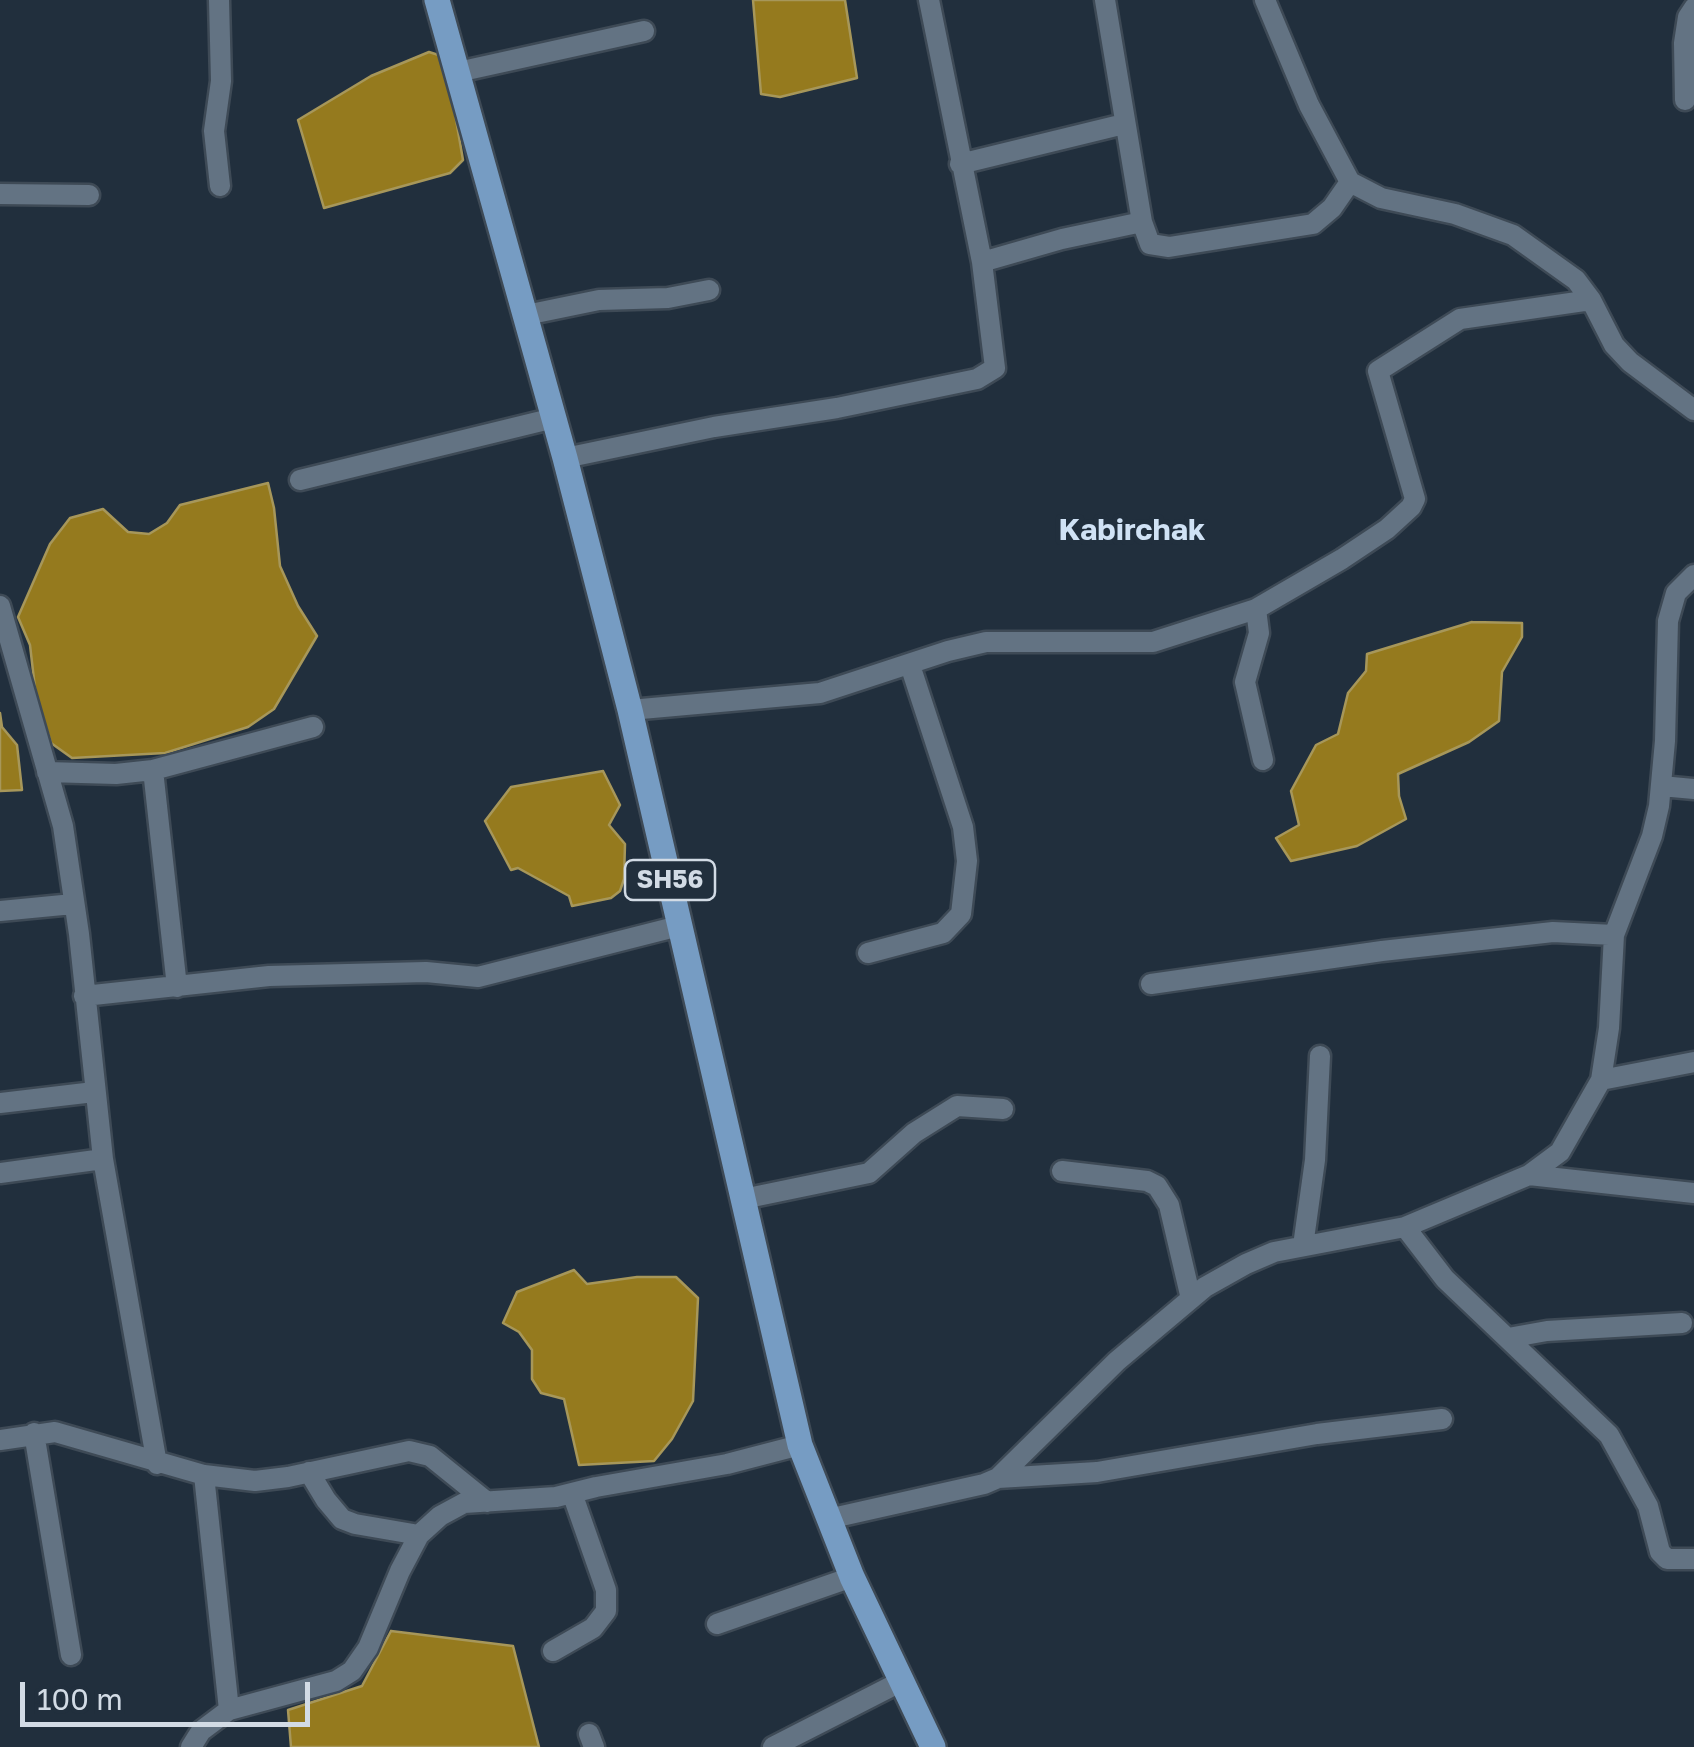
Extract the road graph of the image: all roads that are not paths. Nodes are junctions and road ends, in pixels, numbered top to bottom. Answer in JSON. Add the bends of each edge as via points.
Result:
{"nodes":[{"id":1,"x":219,"y":0,"type":"edge"},
{"id":2,"x":438,"y":0,"type":"edge"},
{"id":3,"x":928,"y":0,"type":"edge"},
{"id":4,"x":1105,"y":0,"type":"edge"},
{"id":5,"x":1265,"y":0,"type":"edge"},
{"id":6,"x":1694,"y":8,"type":"edge"},
{"id":7,"x":644,"y":31,"type":"dead end"},
{"id":8,"x":458,"y":72,"type":"junction"},
{"id":9,"x":1685,"y":100,"type":"dead end"},
{"id":10,"x":1124,"y":124,"type":"junction"},
{"id":11,"x":960,"y":164,"type":"junction"},
{"id":12,"x":1350,"y":182,"type":"junction"},
{"id":13,"x":220,"y":186,"type":"dead end"},
{"id":14,"x":0,"y":194,"type":"edge"},
{"id":15,"x":89,"y":195,"type":"dead end"},
{"id":16,"x":1142,"y":222,"type":"junction"},
{"id":17,"x":982,"y":262,"type":"junction"},
{"id":18,"x":709,"y":290,"type":"dead end"},
{"id":19,"x":1591,"y":300,"type":"junction"},
{"id":20,"x":526,"y":316,"type":"junction"},
{"id":21,"x":1694,"y":410,"type":"edge"},
{"id":22,"x":554,"y":418,"type":"junction"},
{"id":23,"x":565,"y":458,"type":"junction"},
{"id":24,"x":300,"y":480,"type":"dead end"},
{"id":25,"x":1694,"y":575,"type":"edge"},
{"id":26,"x":0,"y":606,"type":"edge"},
{"id":27,"x":1256,"y":609,"type":"junction"},
{"id":28,"x":910,"y":664,"type":"junction"},
{"id":29,"x":630,"y":710,"type":"junction"},
{"id":30,"x":314,"y":727,"type":"dead end"},
{"id":31,"x":1263,"y":760,"type":"dead end"},
{"id":32,"x":153,"y":770,"type":"junction"},
{"id":33,"x":47,"y":772,"type":"junction"},
{"id":34,"x":1661,"y":786,"type":"junction"},
{"id":35,"x":1694,"y":789,"type":"edge"},
{"id":36,"x":73,"y":904,"type":"junction"},
{"id":37,"x":0,"y":911,"type":"edge"},
{"id":38,"x":679,"y":926,"type":"junction"},
{"id":39,"x":1614,"y":935,"type":"junction"},
{"id":40,"x":868,"y":952,"type":"dead end"},
{"id":41,"x":1151,"y":984,"type":"dead end"},
{"id":42,"x":177,"y":988,"type":"junction"},
{"id":43,"x":84,"y":996,"type":"junction"},
{"id":44,"x":1320,"y":1056,"type":"dead end"},
{"id":45,"x":1694,"y":1062,"type":"edge"},
{"id":46,"x":1601,"y":1080,"type":"junction"},
{"id":47,"x":94,"y":1092,"type":"junction"},
{"id":48,"x":0,"y":1104,"type":"edge"},
{"id":49,"x":1003,"y":1108,"type":"dead end"},
{"id":50,"x":104,"y":1160,"type":"junction"},
{"id":51,"x":1062,"y":1171,"type":"dead end"},
{"id":52,"x":0,"y":1173,"type":"edge"},
{"id":53,"x":1529,"y":1176,"type":"junction"},
{"id":54,"x":1694,"y":1194,"type":"edge"},
{"id":55,"x":743,"y":1199,"type":"junction"},
{"id":56,"x":1405,"y":1227,"type":"junction"},
{"id":57,"x":1303,"y":1246,"type":"junction"},
{"id":58,"x":1192,"y":1299,"type":"junction"},
{"id":59,"x":1682,"y":1323,"type":"dead end"},
{"id":60,"x":1508,"y":1338,"type":"junction"},
{"id":61,"x":1442,"y":1419,"type":"dead end"},
{"id":62,"x":34,"y":1433,"type":"junction"},
{"id":63,"x":0,"y":1440,"type":"edge"},
{"id":64,"x":800,"y":1445,"type":"junction"},
{"id":65,"x":157,"y":1464,"type":"junction"},
{"id":66,"x":310,"y":1472,"type":"junction"},
{"id":67,"x":204,"y":1476,"type":"junction"},
{"id":68,"x":998,"y":1478,"type":"junction"},
{"id":69,"x":572,"y":1493,"type":"junction"},
{"id":70,"x":487,"y":1502,"type":"junction"},
{"id":71,"x":828,"y":1519,"type":"junction"},
{"id":72,"x":419,"y":1535,"type":"junction"},
{"id":73,"x":1694,"y":1559,"type":"edge"},
{"id":74,"x":852,"y":1577,"type":"junction"},
{"id":75,"x":716,"y":1624,"type":"dead end"},
{"id":76,"x":552,"y":1651,"type":"dead end"},
{"id":77,"x":71,"y":1655,"type":"dead end"},
{"id":78,"x":902,"y":1681,"type":"junction"},
{"id":79,"x":229,"y":1710,"type":"junction"},
{"id":80,"x":191,"y":1747,"type":"edge"},
{"id":81,"x":773,"y":1747,"type":"edge"},
{"id":82,"x":933,"y":1747,"type":"edge"}],
"edges":[{"from":1,"to":13,"type":"street","via":[[221,81],[214,131]]},
{"from":2,"to":8,"type":"main road","number":"SH56"},
{"from":3,"to":11,"type":"street"},
{"from":4,"to":10,"type":"street"},
{"from":5,"to":12,"type":"street","via":[[1308,105]]},
{"from":6,"to":9,"type":"street","via":[[1684,43]]},
{"from":7,"to":8,"type":"street"},
{"from":8,"to":20,"type":"main road","number":"SH56"},
{"from":10,"to":11,"type":"street"},
{"from":10,"to":16,"type":"street"},
{"from":11,"to":17,"type":"street"},
{"from":12,"to":16,"type":"street","via":[[1314,224],[1158,247],[1150,244]]},
{"from":12,"to":19,"type":"street","via":[[1380,198],[1513,235],[1576,280]]},
{"from":14,"to":15,"type":"street"},
{"from":16,"to":17,"type":"street"},
{"from":17,"to":23,"type":"street","via":[[994,349],[990,374]]},
{"from":18,"to":20,"type":"street","via":[[599,300]]},
{"from":19,"to":21,"type":"street","via":[[1630,362]]},
{"from":19,"to":27,"type":"street","via":[[1460,319],[1378,371],[1415,499],[1387,529]]},
{"from":20,"to":22,"type":"main road","number":"SH56"},
{"from":22,"to":23,"type":"main road","number":"SH56"},
{"from":22,"to":24,"type":"street"},
{"from":23,"to":29,"type":"main road","number":"SH56"},
{"from":25,"to":34,"type":"street","via":[[1676,593],[1668,620]]},
{"from":26,"to":33,"type":"street"},
{"from":27,"to":28,"type":"street","via":[[1153,642],[986,642]]},
{"from":27,"to":31,"type":"street","via":[[1257,645],[1245,682]]},
{"from":28,"to":29,"type":"street","via":[[820,693]]},
{"from":28,"to":40,"type":"street","via":[[963,827],[961,914],[943,933]]},
{"from":29,"to":38,"type":"main road","number":"SH56"},
{"from":30,"to":32,"type":"street"},
{"from":32,"to":33,"type":"street"},
{"from":32,"to":42,"type":"street"},
{"from":33,"to":36,"type":"street"},
{"from":34,"to":35,"type":"street"},
{"from":34,"to":39,"type":"street","via":[[1652,836]]},
{"from":36,"to":37,"type":"street"},
{"from":36,"to":43,"type":"street"},
{"from":38,"to":42,"type":"street","via":[[478,978],[426,972],[306,975]]},
{"from":38,"to":55,"type":"main road","number":"SH56"},
{"from":39,"to":41,"type":"street","via":[[1553,932]]},
{"from":39,"to":46,"type":"street"},
{"from":42,"to":43,"type":"street"},
{"from":43,"to":47,"type":"street"},
{"from":44,"to":57,"type":"street","via":[[1316,1160]]},
{"from":45,"to":46,"type":"street"},
{"from":46,"to":53,"type":"street","via":[[1560,1152]]},
{"from":47,"to":48,"type":"street"},
{"from":47,"to":50,"type":"street"},
{"from":49,"to":55,"type":"street","via":[[957,1106],[869,1173]]},
{"from":50,"to":52,"type":"street"},
{"from":50,"to":65,"type":"street"},
{"from":51,"to":58,"type":"street","via":[[1157,1186],[1169,1206]]},
{"from":53,"to":54,"type":"street"},
{"from":53,"to":56,"type":"street"},
{"from":55,"to":64,"type":"main road","number":"SH56"},
{"from":56,"to":57,"type":"street"},
{"from":56,"to":60,"type":"street","via":[[1445,1279]]},
{"from":57,"to":58,"type":"street","via":[[1246,1264]]},
{"from":58,"to":68,"type":"street","via":[[1117,1361]]},
{"from":59,"to":60,"type":"street"},
{"from":60,"to":73,"type":"street","via":[[1609,1435],[1648,1506],[1660,1552],[1667,1559]]},
{"from":61,"to":68,"type":"street","via":[[1098,1472]]},
{"from":62,"to":63,"type":"street"},
{"from":62,"to":65,"type":"street","via":[[86,1439]]},
{"from":62,"to":77,"type":"street"},
{"from":64,"to":69,"type":"street"},
{"from":64,"to":71,"type":"main road","number":"SH56"},
{"from":65,"to":67,"type":"street"},
{"from":66,"to":67,"type":"street","via":[[255,1481]]},
{"from":66,"to":70,"type":"street","via":[[409,1451],[430,1456]]},
{"from":66,"to":72,"type":"street","via":[[342,1518]]},
{"from":67,"to":79,"type":"street"},
{"from":68,"to":71,"type":"street"},
{"from":69,"to":70,"type":"street"},
{"from":69,"to":76,"type":"street","via":[[606,1590],[606,1611],[594,1628]]},
{"from":70,"to":72,"type":"street","via":[[464,1503]]},
{"from":71,"to":74,"type":"main road","number":"SH56"},
{"from":72,"to":79,"type":"street","via":[[352,1671],[336,1682]]},
{"from":74,"to":75,"type":"street"},
{"from":74,"to":78,"type":"main road","number":"SH56"},
{"from":78,"to":81,"type":"street"},
{"from":78,"to":82,"type":"main road","number":"SH56"},
{"from":79,"to":80,"type":"street","via":[[201,1730]]}]}
